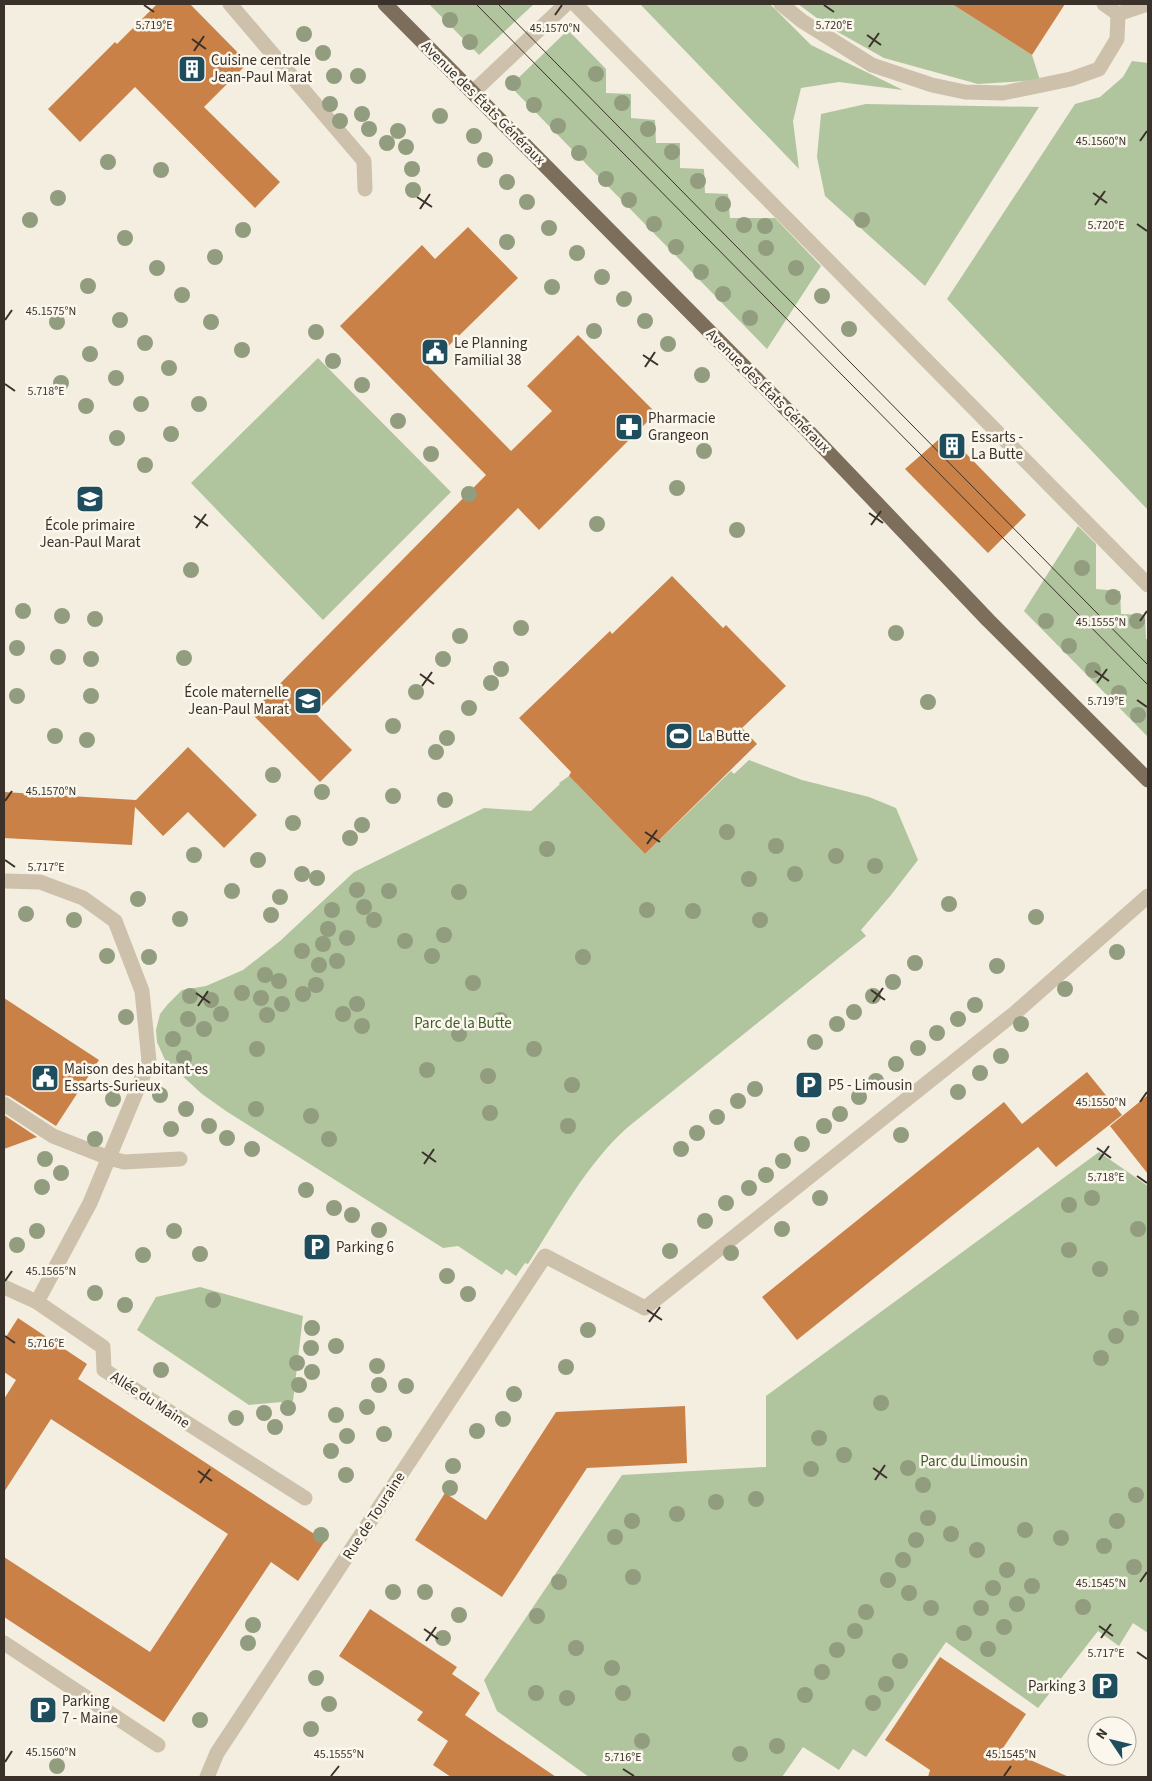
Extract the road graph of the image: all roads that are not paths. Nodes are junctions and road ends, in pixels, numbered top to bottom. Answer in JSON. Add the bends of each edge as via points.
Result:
{"nodes":[{"id":1,"x":230,"y":4,"type":"edge"},
{"id":2,"x":385,"y":4,"type":"edge"},
{"id":3,"x":566,"y":4,"type":"edge"},
{"id":4,"x":575,"y":4,"type":"edge"},
{"id":5,"x":781,"y":4,"type":"edge"},
{"id":6,"x":1104,"y":4,"type":"edge"},
{"id":7,"x":1148,"y":4,"type":"edge"},
{"id":8,"x":240,"y":10,"type":"edge"},
{"id":9,"x":1118,"y":14,"type":"junction"},
{"id":10,"x":472,"y":92,"type":"junction"},
{"id":11,"x":365,"y":188,"type":"dead end"},
{"id":12,"x":1148,"y":586,"type":"edge"},
{"id":13,"x":1148,"y":780,"type":"edge"},
{"id":14,"x":4,"y":882,"type":"edge"},
{"id":15,"x":1148,"y":896,"type":"edge"},
{"id":16,"x":4,"y":1104,"type":"edge"},
{"id":17,"x":109,"y":1158,"type":"junction"},
{"id":18,"x":180,"y":1159,"type":"dead end"},
{"id":19,"x":6,"y":1292,"type":"edge"},
{"id":20,"x":37,"y":1302,"type":"junction"},
{"id":21,"x":305,"y":1498,"type":"dead end"},
{"id":22,"x":4,"y":1644,"type":"edge"},
{"id":23,"x":158,"y":1746,"type":"dead end"},
{"id":24,"x":207,"y":1777,"type":"edge"}],
"edges":[{"from":1,"to":8,"type":"street"},
{"from":2,"to":10,"type":"main road","name":"Avenue des États Généraux"},
{"from":3,"to":10,"type":"street"},
{"from":4,"to":12,"type":"street"},
{"from":5,"to":9,"type":"street","via":[[802,22],[872,65],[932,86],[965,92],[1003,93],[1071,79],[1098,69],[1117,39]]},
{"from":6,"to":9,"type":"street"},
{"from":7,"to":9,"type":"street"},
{"from":8,"to":11,"type":"street","via":[[364,161]]},
{"from":10,"to":13,"type":"main road","name":"Avenue des États Généraux","via":[[806,428],[988,620]]},
{"from":14,"to":17,"type":"street","via":[[40,882],[83,898],[115,921],[142,991],[149,1062]]},
{"from":15,"to":24,"type":"street","name":"Rue de Touraine","via":[[1016,1012],[645,1308],[545,1256],[217,1753]]},
{"from":16,"to":17,"type":"street","via":[[53,1136]]},
{"from":17,"to":18,"type":"street","via":[[124,1162]]},
{"from":17,"to":20,"type":"street","via":[[90,1203]]},
{"from":19,"to":20,"type":"street"},
{"from":20,"to":21,"type":"street","name":"Allée du Maine","via":[[103,1347],[104,1370]]},
{"from":22,"to":23,"type":"street"}]}
